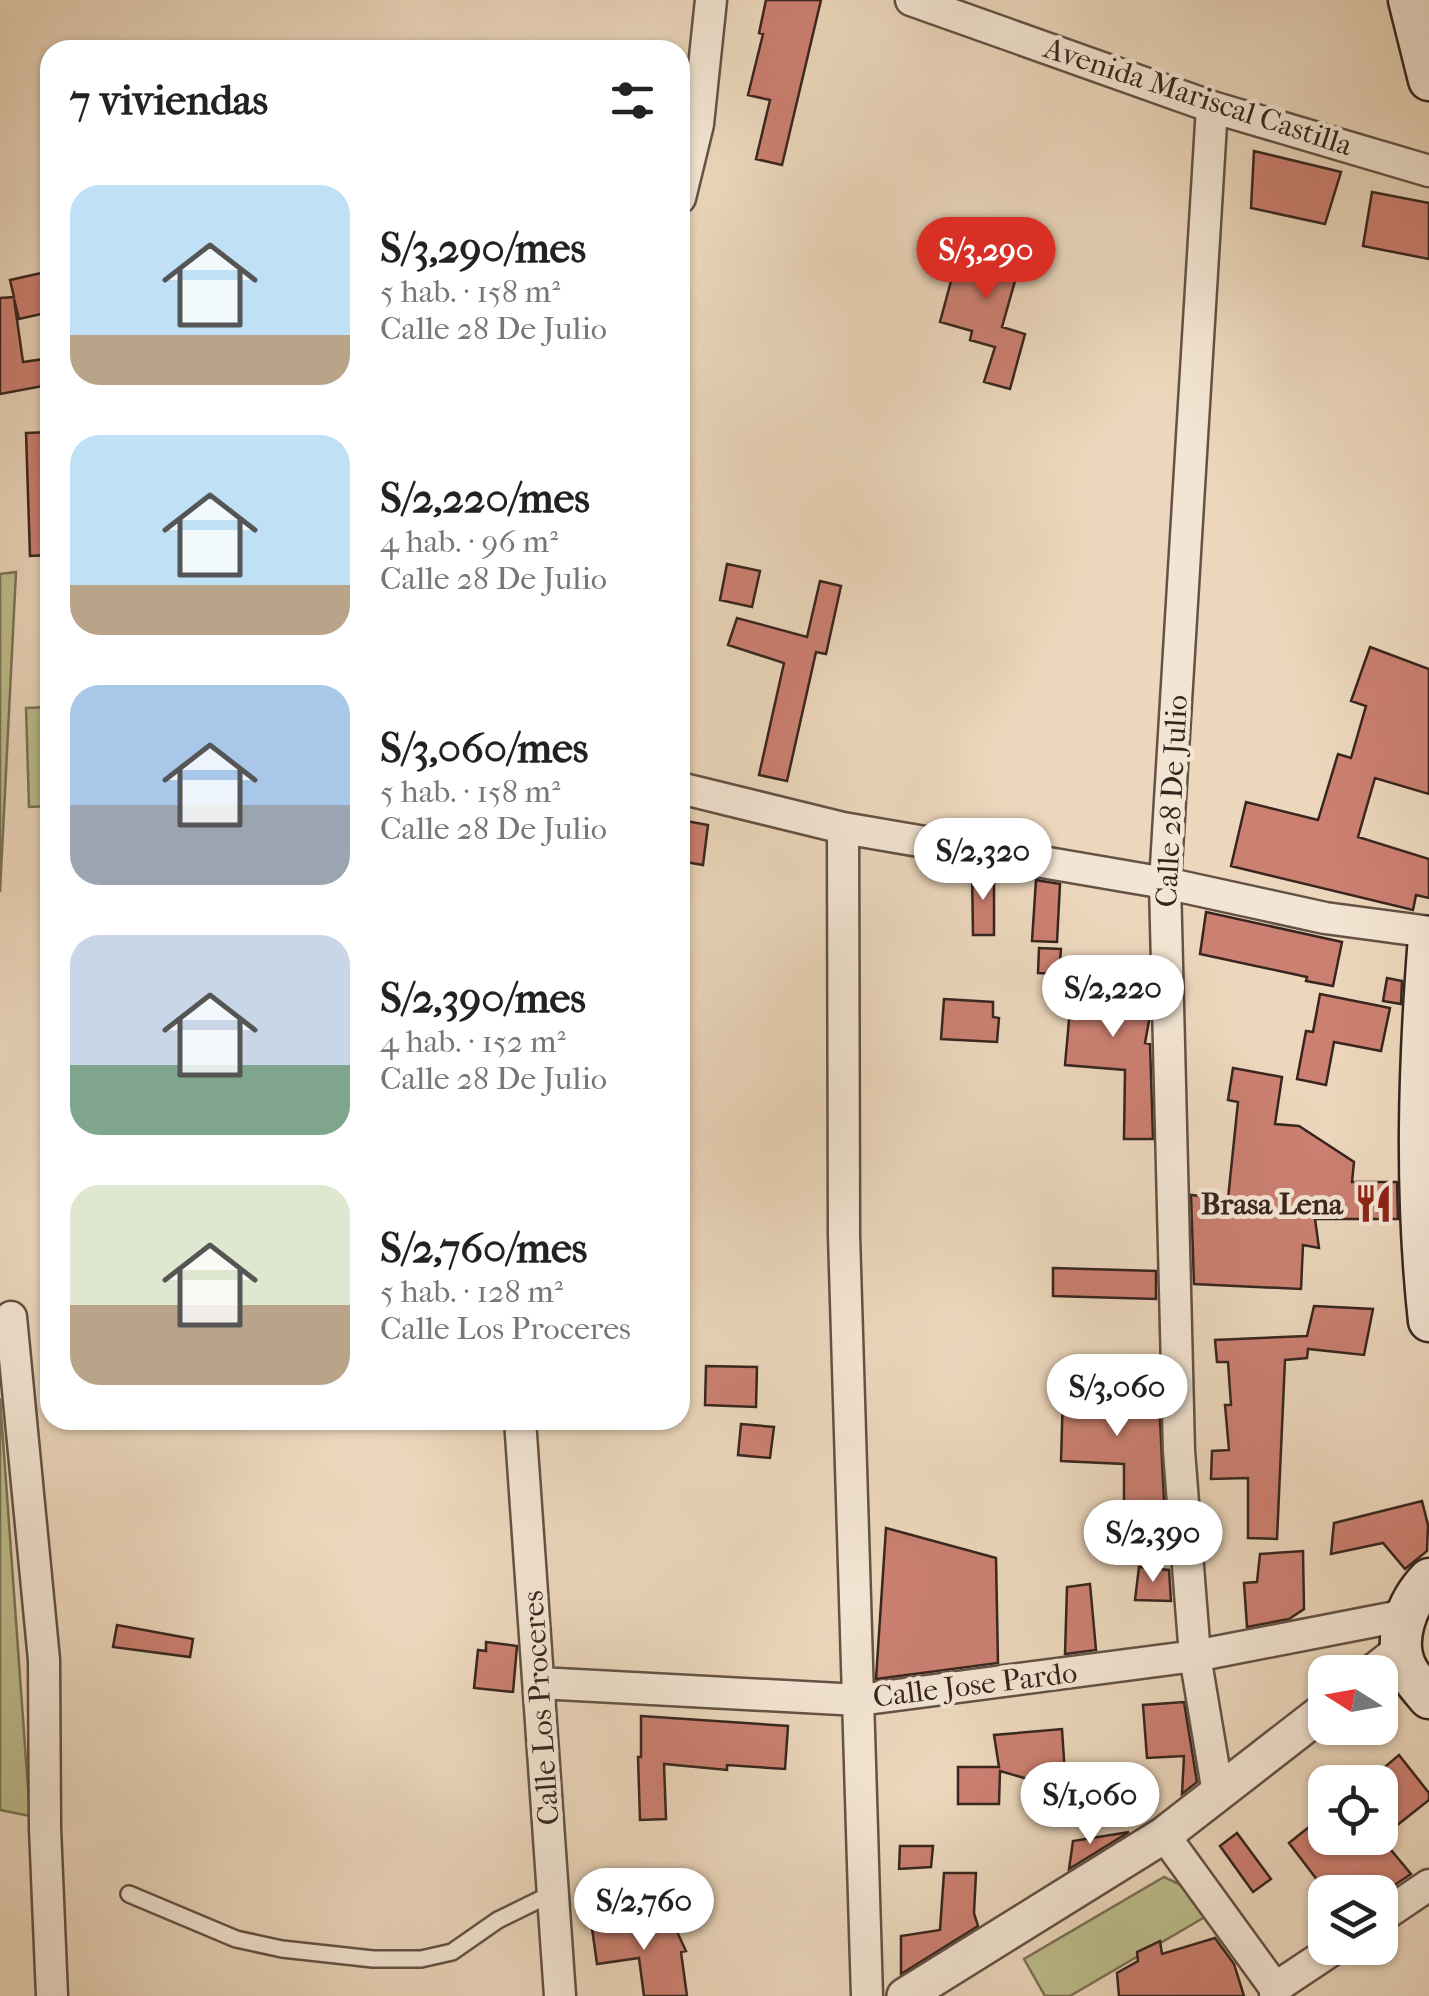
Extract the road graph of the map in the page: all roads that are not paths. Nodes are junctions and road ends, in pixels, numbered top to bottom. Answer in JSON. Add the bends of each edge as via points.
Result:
{"nodes":[{"id":1,"x":711,"y":0,"type":"edge"},
{"id":2,"x":911,"y":0,"type":"edge"},
{"id":3,"x":1408,"y":0,"type":"edge"},
{"id":4,"x":1429,"y":80,"type":"edge"},
{"id":5,"x":1212,"y":107,"type":"junction"},
{"id":6,"x":690,"y":157,"type":"edge"},
{"id":7,"x":1429,"y":171,"type":"edge"},
{"id":8,"x":690,"y":790,"type":"edge"},
{"id":9,"x":843,"y":828,"type":"junction"},
{"id":10,"x":1165,"y":883,"type":"junction"},
{"id":11,"x":1429,"y":934,"type":"edge"},
{"id":12,"x":11,"y":1316,"type":"dead end"},
{"id":13,"x":1429,"y":1321,"type":"edge"},
{"id":14,"x":521,"y":1430,"type":"edge"},
{"id":15,"x":1429,"y":1580,"type":"edge"},
{"id":16,"x":1394,"y":1646,"type":"edge"},
{"id":17,"x":1195,"y":1656,"type":"junction"},
{"id":18,"x":539,"y":1683,"type":"junction"},
{"id":19,"x":1429,"y":1698,"type":"edge"},
{"id":20,"x":859,"y":1700,"type":"junction"},
{"id":21,"x":1308,"y":1723,"type":"edge"},
{"id":22,"x":1218,"y":1793,"type":"junction"},
{"id":23,"x":1164,"y":1835,"type":"junction"},
{"id":24,"x":1429,"y":1885,"type":"edge"},
{"id":25,"x":553,"y":1893,"type":"junction"},
{"id":26,"x":129,"y":1894,"type":"dead end"},
{"id":27,"x":1398,"y":1906,"type":"edge"},
{"id":28,"x":1312,"y":1965,"type":"edge"},
{"id":29,"x":1275,"y":1992,"type":"edge"},
{"id":30,"x":52,"y":1996,"type":"edge"},
{"id":31,"x":560,"y":1996,"type":"edge"},
{"id":32,"x":867,"y":1996,"type":"edge"},
{"id":33,"x":905,"y":1996,"type":"edge"}],
"edges":[{"from":1,"to":6,"type":"street"},
{"from":2,"to":5,"type":"street","name":"Avenida Mariscal Castilla"},
{"from":3,"to":4,"type":"main road"},
{"from":5,"to":7,"type":"street","name":"Avenida Mariscal Castilla"},
{"from":5,"to":10,"type":"street","name":"Calle 28 De Julio"},
{"from":8,"to":9,"type":"street"},
{"from":9,"to":10,"type":"street"},
{"from":9,"to":20,"type":"street","via":[[844,1235]]},
{"from":10,"to":11,"type":"street"},
{"from":10,"to":17,"type":"street","name":"Calle 28 De Julio","via":[[1179,1450]]},
{"from":11,"to":13,"type":"main road","via":[[1419,1064]]},
{"from":12,"to":30,"type":"street","via":[[44,1660]]},
{"from":14,"to":18,"type":"street","name":"Calle Los Proceres"},
{"from":15,"to":16,"type":"main road","via":[[1414,1597]]},
{"from":16,"to":17,"type":"street","name":"Calle Jose Pardo"},
{"from":16,"to":19,"type":"main road"},
{"from":17,"to":20,"type":"street","name":"Calle Jose Pardo"},
{"from":17,"to":22,"type":"street","name":"Calle 28 De Julio"},
{"from":18,"to":20,"type":"street","name":"Calle Jose Pardo"},
{"from":18,"to":25,"type":"street","name":"Calle Los Proceres"},
{"from":20,"to":32,"type":"street"},
{"from":21,"to":22,"type":"street"},
{"from":22,"to":23,"type":"street"},
{"from":23,"to":29,"type":"street"},
{"from":23,"to":33,"type":"street"},
{"from":24,"to":27,"type":"street"},
{"from":25,"to":26,"type":"lane","via":[[452,1952],[421,1959],[373,1959],[236,1939]]},
{"from":25,"to":31,"type":"street","name":"Calle Los Proceres"},
{"from":28,"to":29,"type":"street"}]}
